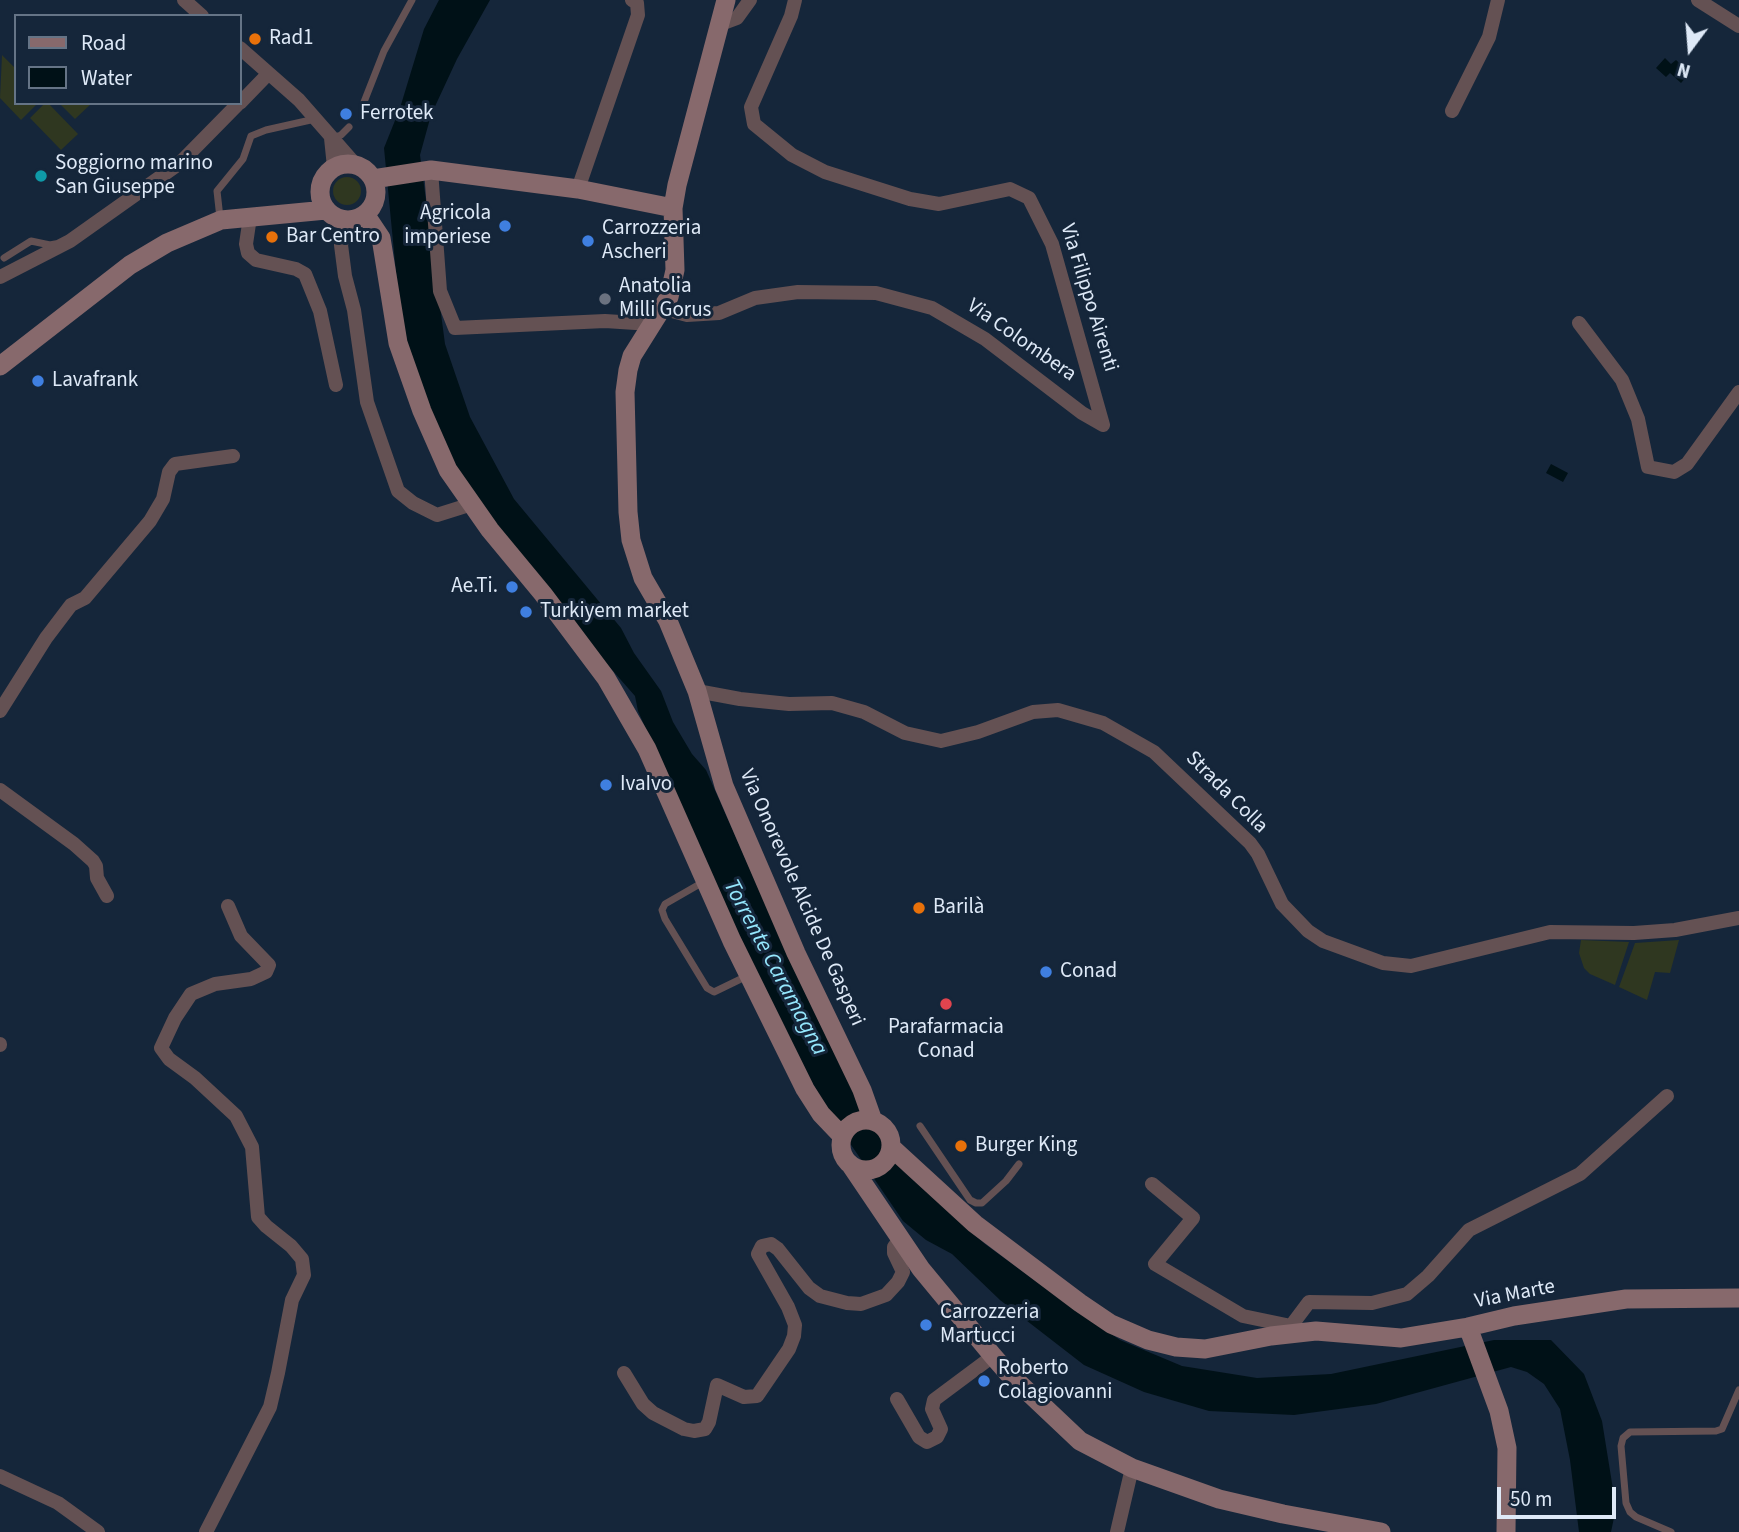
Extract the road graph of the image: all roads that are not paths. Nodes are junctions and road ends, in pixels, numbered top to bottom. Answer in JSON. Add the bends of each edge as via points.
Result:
{"nodes":[{"id":1,"x":184,"y":0,"type":"edge"},
{"id":2,"x":412,"y":0,"type":"edge"},
{"id":3,"x":632,"y":0,"type":"edge"},
{"id":4,"x":726,"y":0,"type":"edge"},
{"id":5,"x":750,"y":0,"type":"edge"},
{"id":6,"x":795,"y":0,"type":"edge"},
{"id":7,"x":1498,"y":0,"type":"edge"},
{"id":8,"x":1698,"y":0,"type":"edge"},
{"id":9,"x":200,"y":14,"type":"edge"},
{"id":10,"x":721,"y":24,"type":"junction"},
{"id":11,"x":1739,"y":26,"type":"edge"},
{"id":12,"x":242,"y":50,"type":"edge"},
{"id":13,"x":268,"y":74,"type":"junction"},
{"id":14,"x":242,"y":101,"type":"edge"},
{"id":15,"x":364,"y":102,"type":"dead end"},
{"id":16,"x":238,"y":105,"type":"edge"},
{"id":17,"x":1452,"y":111,"type":"dead end"},
{"id":18,"x":316,"y":119,"type":"junction"},
{"id":19,"x":349,"y":127,"type":"dead end"},
{"id":20,"x":331,"y":138,"type":"junction"},
{"id":21,"x":356,"y":164,"type":"junction"},
{"id":22,"x":334,"y":167,"type":"junction"},
{"id":23,"x":430,"y":170,"type":"junction"},
{"id":24,"x":378,"y":179,"type":"junction"},
{"id":25,"x":320,"y":187,"type":"junction"},
{"id":26,"x":579,"y":189,"type":"junction"},
{"id":27,"x":673,"y":208,"type":"junction"},
{"id":28,"x":326,"y":210,"type":"junction"},
{"id":29,"x":294,"y":212,"type":"junction"},
{"id":30,"x":250,"y":217,"type":"junction"},
{"id":31,"x":356,"y":217,"type":"junction"},
{"id":32,"x":221,"y":220,"type":"junction"},
{"id":33,"x":70,"y":241,"type":"junction"},
{"id":34,"x":5,"y":258,"type":"dead end"},
{"id":35,"x":0,"y":277,"type":"edge"},
{"id":36,"x":656,"y":316,"type":"junction"},
{"id":37,"x":1579,"y":323,"type":"dead end"},
{"id":38,"x":0,"y":366,"type":"edge"},
{"id":39,"x":336,"y":385,"type":"dead end"},
{"id":40,"x":1739,"y":392,"type":"edge"},
{"id":41,"x":1103,"y":425,"type":"joint"},
{"id":42,"x":233,"y":456,"type":"dead end"},
{"id":43,"x":472,"y":504,"type":"junction"},
{"id":44,"x":697,"y":691,"type":"junction"},
{"id":45,"x":0,"y":711,"type":"edge"},
{"id":46,"x":0,"y":790,"type":"edge"},
{"id":47,"x":705,"y":880,"type":"junction"},
{"id":48,"x":107,"y":896,"type":"dead end"},
{"id":49,"x":228,"y":906,"type":"dead end"},
{"id":50,"x":1739,"y":918,"type":"edge"},
{"id":51,"x":748,"y":976,"type":"junction"},
{"id":52,"x":1667,"y":1096,"type":"dead end"},
{"id":53,"x":873,"y":1121,"type":"junction"},
{"id":54,"x":920,"y":1126,"type":"dead end"},
{"id":55,"x":842,"y":1136,"type":"junction"},
{"id":56,"x":891,"y":1147,"type":"junction"},
{"id":57,"x":1019,"y":1164,"type":"dead end"},
{"id":58,"x":867,"y":1179,"type":"junction"},
{"id":59,"x":1152,"y":1184,"type":"dead end"},
{"id":60,"x":900,"y":1239,"type":"junction"},
{"id":61,"x":1739,"y":1298,"type":"edge"},
{"id":62,"x":1468,"y":1327,"type":"junction"},
{"id":63,"x":1291,"y":1330,"type":"junction"},
{"id":64,"x":993,"y":1356,"type":"junction"},
{"id":65,"x":624,"y":1374,"type":"dead end"},
{"id":66,"x":1739,"y":1390,"type":"edge"},
{"id":67,"x":897,"y":1399,"type":"dead end"},
{"id":68,"x":1132,"y":1468,"type":"junction"},
{"id":69,"x":0,"y":1475,"type":"edge"},
{"id":70,"x":99,"y":1532,"type":"edge"},
{"id":71,"x":206,"y":1532,"type":"edge"},
{"id":72,"x":1117,"y":1532,"type":"edge"},
{"id":73,"x":1381,"y":1532,"type":"edge"},
{"id":74,"x":1506,"y":1532,"type":"edge"},
{"id":75,"x":1671,"y":1532,"type":"edge"}],
"edges":[{"from":1,"to":9,"type":"street"},
{"from":2,"to":15,"type":"lane"},
{"from":3,"to":26,"type":"street","via":[[637,3],[638,15]]},
{"from":4,"to":10,"type":"main road"},
{"from":5,"to":10,"type":"street","via":[[737,18]]},
{"from":6,"to":41,"type":"street","name":"Via Filippo Airenti","via":[[751,107],[754,124],[792,155],[825,172],[910,199],[939,205],[1010,189],[1029,198],[1052,244]]},
{"from":7,"to":17,"type":"street","via":[[1489,37]]},
{"from":8,"to":11,"type":"street"},
{"from":10,"to":27,"type":"main road"},
{"from":12,"to":13,"type":"street"},
{"from":13,"to":14,"type":"street"},
{"from":13,"to":18,"type":"street"},
{"from":16,"to":33,"type":"street","via":[[180,163]]},
{"from":18,"to":20,"type":"street"},
{"from":18,"to":32,"type":"lane","via":[[251,136],[243,159],[216,191]]},
{"from":19,"to":20,"type":"lane"},
{"from":20,"to":21,"type":"street"},
{"from":20,"to":22,"type":"street"},
{"from":21,"to":22,"type":"main road"},
{"from":21,"to":24,"type":"main road"},
{"from":22,"to":25,"type":"main road"},
{"from":23,"to":24,"type":"main road"},
{"from":23,"to":26,"type":"main road"},
{"from":23,"to":36,"type":"street","name":"Via Colombera","via":[[440,291],[455,328]]},
{"from":24,"to":31,"type":"main road","via":[[375,198]]},
{"from":25,"to":28,"type":"main road"},
{"from":25,"to":29,"type":"main road"},
{"from":26,"to":27,"type":"main road"},
{"from":27,"to":36,"type":"main road","via":[[675,270],[669,296]]},
{"from":28,"to":29,"type":"main road"},
{"from":28,"to":31,"type":"main road","via":[[332,215]]},
{"from":29,"to":30,"type":"main road"},
{"from":30,"to":32,"type":"main road"},
{"from":30,"to":39,"type":"street","via":[[248,253],[256,260],[305,274],[320,311]]},
{"from":31,"to":43,"type":"main road","via":[[381,238],[398,343],[448,470]]},
{"from":31,"to":43,"type":"street","via":[[341,245],[345,276],[370,416],[400,494],[437,515]]},
{"from":32,"to":38,"type":"main road","via":[[130,265]]},
{"from":33,"to":34,"type":"lane","via":[[50,245],[31,241]]},
{"from":33,"to":35,"type":"street"},
{"from":36,"to":41,"type":"street","name":"Via Colombera","via":[[719,313],[755,298],[798,292],[876,293],[932,308],[985,339]]},
{"from":36,"to":44,"type":"main road","via":[[632,356],[625,392],[631,540],[643,578],[668,621]]},
{"from":37,"to":40,"type":"street","via":[[1622,380],[1638,419],[1648,467],[1674,472],[1687,464]]},
{"from":42,"to":45,"type":"street","via":[[175,464],[150,521],[85,598],[71,605]]},
{"from":43,"to":47,"type":"main road","via":[[606,678],[647,750]]},
{"from":44,"to":50,"type":"street","name":"Strada Colla","via":[[789,704],[832,702],[905,733],[942,741],[1033,712],[1058,710],[1103,723],[1154,752],[1250,843],[1282,904],[1308,931],[1382,963],[1411,966],[1550,932],[1675,930]]},
{"from":44,"to":53,"type":"main road","name":"Via Onorevole Alcide De Gasperi","via":[[724,786]]},
{"from":46,"to":48,"type":"street","via":[[93,861]]},
{"from":47,"to":51,"type":"main road"},
{"from":47,"to":51,"type":"lane","via":[[665,904],[665,919],[707,988],[714,992]]},
{"from":49,"to":71,"type":"street","via":[[241,936],[269,965],[266,972],[191,994],[160,1048],[236,1116],[252,1147],[258,1217],[302,1259],[304,1275],[292,1300],[270,1407]]},
{"from":51,"to":55,"type":"main road","via":[[805,1089]]},
{"from":52,"to":63,"type":"street","via":[[1580,1174],[1469,1230],[1407,1294],[1372,1303],[1309,1302]]},
{"from":53,"to":55,"type":"main road","via":[[851,1124]]},
{"from":53,"to":56,"type":"main road","via":[[887,1130]]},
{"from":54,"to":57,"type":"lane","via":[[976,1203],[990,1196]]},
{"from":55,"to":58,"type":"main road","via":[[842,1152]]},
{"from":56,"to":58,"type":"main road","via":[[886,1161]]},
{"from":56,"to":63,"type":"main road","via":[[975,1224],[1111,1324],[1162,1345],[1190,1349]]},
{"from":58,"to":60,"type":"main road"},
{"from":59,"to":63,"type":"street","via":[[1193,1218],[1155,1264],[1243,1316]]},
{"from":60,"to":64,"type":"main road"},
{"from":60,"to":65,"type":"street","via":[[894,1247],[903,1272],[898,1282],[886,1295],[862,1304],[820,1296],[778,1249],[771,1244],[762,1246],[758,1254],[788,1307],[794,1336],[757,1396],[744,1397],[717,1385],[705,1429],[684,1429],[653,1413]]},
{"from":61,"to":62,"type":"main road","name":"Via Marte","via":[[1626,1299],[1514,1315]]},
{"from":62,"to":63,"type":"main road","via":[[1401,1338]]},
{"from":62,"to":74,"type":"main road","name":"Via Marte","via":[[1499,1411],[1507,1448]]},
{"from":64,"to":67,"type":"street","via":[[934,1400],[932,1409],[941,1429],[928,1442],[919,1437]]},
{"from":64,"to":68,"type":"main road","via":[[1080,1441]]},
{"from":66,"to":75,"type":"lane","via":[[1722,1429],[1716,1432],[1630,1432],[1623,1438],[1630,1512]]},
{"from":68,"to":72,"type":"street"},
{"from":68,"to":73,"type":"main road","via":[[1219,1499]]},
{"from":69,"to":70,"type":"street","via":[[58,1503]]}]}
